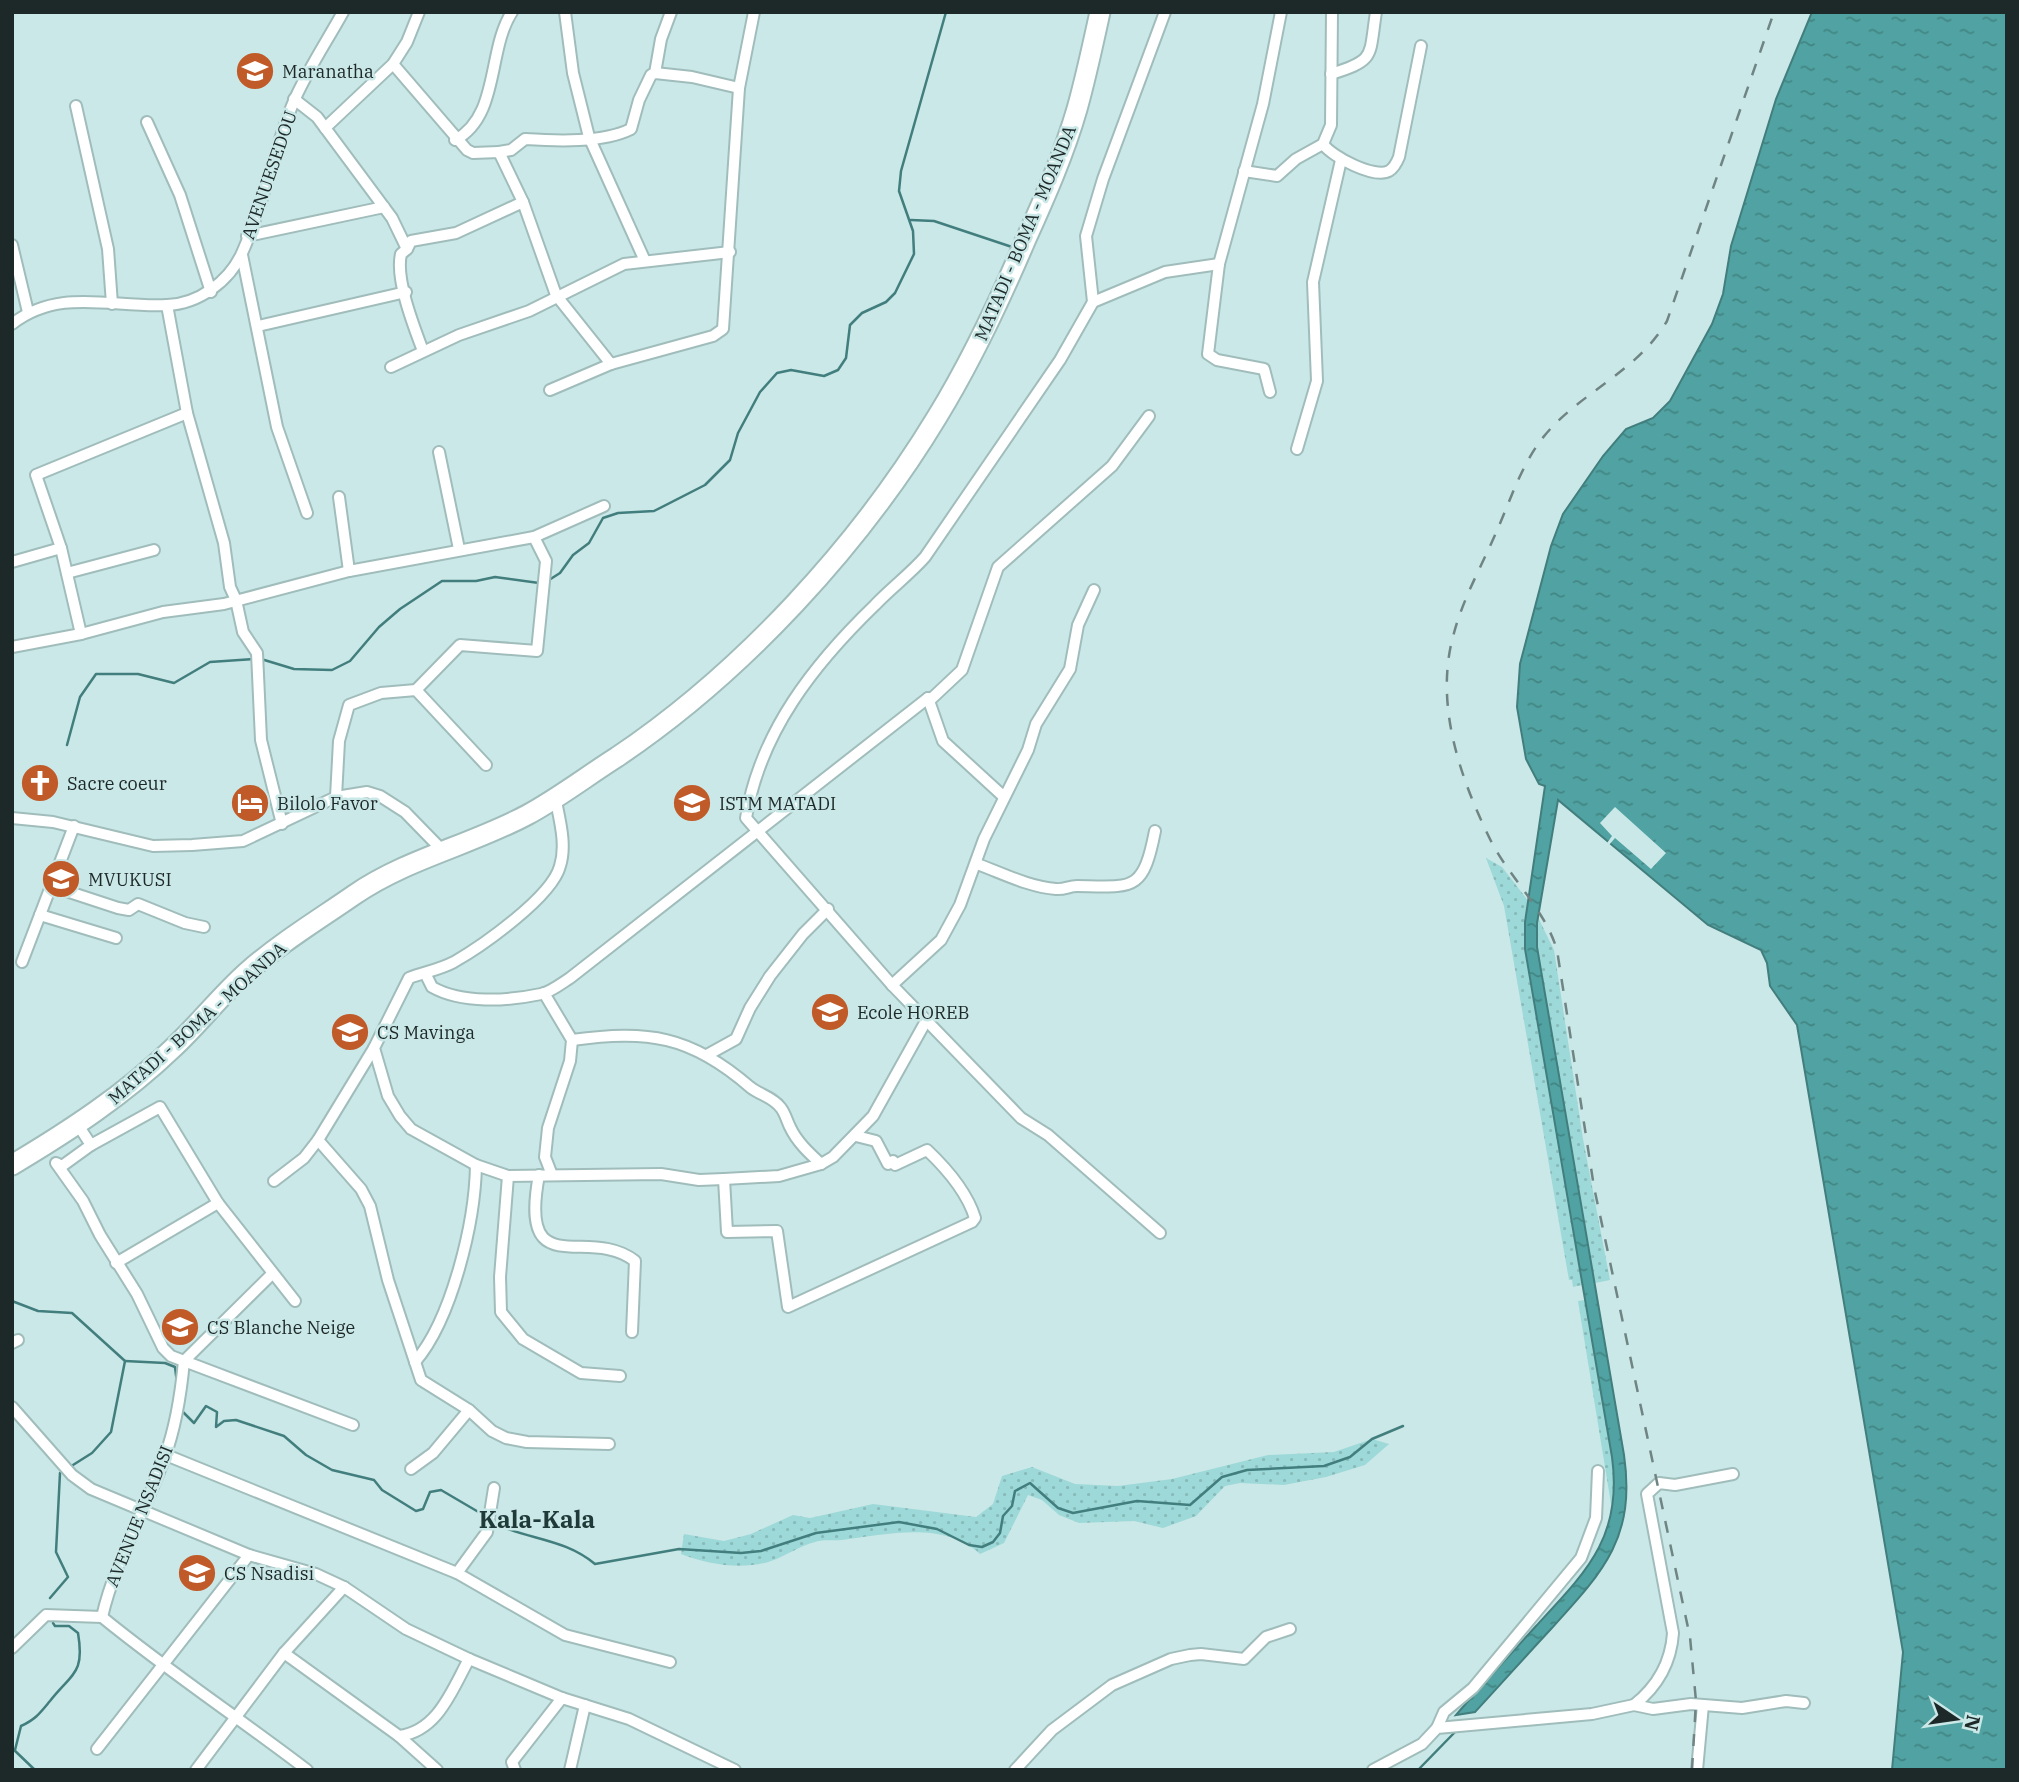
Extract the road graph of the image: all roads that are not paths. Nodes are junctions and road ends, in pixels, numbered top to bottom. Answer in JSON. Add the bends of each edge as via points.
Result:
{"nodes":[{"id":1,"x":343,"y":12,"type":"edge"},
{"id":2,"x":419,"y":12,"type":"edge"},
{"id":3,"x":513,"y":12,"type":"edge"},
{"id":4,"x":565,"y":12,"type":"edge"},
{"id":5,"x":671,"y":12,"type":"edge"},
{"id":6,"x":754,"y":12,"type":"edge"},
{"id":7,"x":1100,"y":12,"type":"edge"},
{"id":8,"x":1165,"y":12,"type":"edge"},
{"id":9,"x":1281,"y":12,"type":"edge"},
{"id":10,"x":1332,"y":12,"type":"edge"},
{"id":11,"x":1376,"y":12,"type":"edge"},
{"id":12,"x":1421,"y":46,"type":"dead end"},
{"id":13,"x":393,"y":64,"type":"junction"},
{"id":14,"x":655,"y":73,"type":"junction"},
{"id":15,"x":1331,"y":74,"type":"junction"},
{"id":16,"x":739,"y":88,"type":"junction"},
{"id":17,"x":294,"y":100,"type":"junction"},
{"id":18,"x":76,"y":106,"type":"dead end"},
{"id":19,"x":147,"y":122,"type":"dead end"},
{"id":20,"x":325,"y":128,"type":"junction"},
{"id":21,"x":589,"y":137,"type":"junction"},
{"id":22,"x":455,"y":140,"type":"junction"},
{"id":23,"x":1323,"y":144,"type":"junction"},
{"id":24,"x":499,"y":152,"type":"junction"},
{"id":25,"x":1341,"y":160,"type":"junction"},
{"id":26,"x":1244,"y":171,"type":"junction"},
{"id":27,"x":523,"y":202,"type":"junction"},
{"id":28,"x":384,"y":207,"type":"junction"},
{"id":29,"x":247,"y":236,"type":"junction"},
{"id":30,"x":12,"y":245,"type":"edge"},
{"id":31,"x":407,"y":249,"type":"junction"},
{"id":32,"x":730,"y":251,"type":"junction"},
{"id":33,"x":242,"y":255,"type":"junction"},
{"id":34,"x":645,"y":261,"type":"junction"},
{"id":35,"x":1219,"y":264,"type":"junction"},
{"id":36,"x":211,"y":292,"type":"junction"},
{"id":37,"x":405,"y":292,"type":"junction"},
{"id":38,"x":556,"y":295,"type":"junction"},
{"id":39,"x":1093,"y":302,"type":"junction"},
{"id":40,"x":112,"y":304,"type":"junction"},
{"id":41,"x":167,"y":305,"type":"junction"},
{"id":42,"x":29,"y":312,"type":"junction"},
{"id":43,"x":12,"y":324,"type":"edge"},
{"id":44,"x":258,"y":326,"type":"junction"},
{"id":45,"x":423,"y":351,"type":"junction"},
{"id":46,"x":611,"y":364,"type":"junction"},
{"id":47,"x":391,"y":368,"type":"dead end"},
{"id":48,"x":550,"y":390,"type":"dead end"},
{"id":49,"x":1270,"y":392,"type":"dead end"},
{"id":50,"x":187,"y":412,"type":"junction"},
{"id":51,"x":1149,"y":416,"type":"dead end"},
{"id":52,"x":1297,"y":449,"type":"dead end"},
{"id":53,"x":439,"y":452,"type":"dead end"},
{"id":54,"x":339,"y":497,"type":"dead end"},
{"id":55,"x":604,"y":506,"type":"dead end"},
{"id":56,"x":307,"y":513,"type":"dead end"},
{"id":57,"x":534,"y":537,"type":"junction"},
{"id":58,"x":61,"y":548,"type":"junction"},
{"id":59,"x":459,"y":549,"type":"junction"},
{"id":60,"x":154,"y":550,"type":"dead end"},
{"id":61,"x":12,"y":562,"type":"edge"},
{"id":62,"x":348,"y":572,"type":"junction"},
{"id":63,"x":68,"y":573,"type":"junction"},
{"id":64,"x":1094,"y":590,"type":"dead end"},
{"id":65,"x":236,"y":600,"type":"junction"},
{"id":66,"x":81,"y":634,"type":"junction"},
{"id":67,"x":12,"y":647,"type":"edge"},
{"id":68,"x":416,"y":690,"type":"junction"},
{"id":69,"x":928,"y":698,"type":"junction"},
{"id":70,"x":486,"y":765,"type":"dead end"},
{"id":71,"x":555,"y":796,"type":"junction"},
{"id":72,"x":1003,"y":796,"type":"junction"},
{"id":73,"x":336,"y":797,"type":"junction"},
{"id":74,"x":12,"y":818,"type":"edge"},
{"id":75,"x":282,"y":824,"type":"junction"},
{"id":76,"x":74,"y":826,"type":"junction"},
{"id":77,"x":1155,"y":831,"type":"dead end"},
{"id":78,"x":755,"y":832,"type":"junction"},
{"id":79,"x":442,"y":850,"type":"junction"},
{"id":80,"x":977,"y":864,"type":"junction"},
{"id":81,"x":51,"y":886,"type":"junction"},
{"id":82,"x":828,"y":909,"type":"junction"},
{"id":83,"x":40,"y":915,"type":"junction"},
{"id":84,"x":204,"y":927,"type":"dead end"},
{"id":85,"x":116,"y":938,"type":"dead end"},
{"id":86,"x":22,"y":962,"type":"dead end"},
{"id":87,"x":426,"y":975,"type":"junction"},
{"id":88,"x":892,"y":985,"type":"junction"},
{"id":89,"x":544,"y":993,"type":"junction"},
{"id":90,"x":926,"y":1021,"type":"junction"},
{"id":91,"x":572,"y":1040,"type":"junction"},
{"id":92,"x":374,"y":1048,"type":"junction"},
{"id":93,"x":707,"y":1055,"type":"junction"},
{"id":94,"x":78,"y":1125,"type":"junction"},
{"id":95,"x":856,"y":1136,"type":"junction"},
{"id":96,"x":318,"y":1140,"type":"junction"},
{"id":97,"x":91,"y":1145,"type":"junction"},
{"id":98,"x":43,"y":1147,"type":"junction"},
{"id":99,"x":56,"y":1163,"type":"junction"},
{"id":100,"x":821,"y":1164,"type":"junction"},
{"id":101,"x":12,"y":1165,"type":"edge"},
{"id":102,"x":476,"y":1165,"type":"junction"},
{"id":103,"x":539,"y":1175,"type":"junction"},
{"id":104,"x":552,"y":1175,"type":"junction"},
{"id":105,"x":508,"y":1176,"type":"junction"},
{"id":106,"x":724,"y":1179,"type":"junction"},
{"id":107,"x":274,"y":1181,"type":"dead end"},
{"id":108,"x":218,"y":1203,"type":"junction"},
{"id":109,"x":1160,"y":1233,"type":"dead end"},
{"id":110,"x":116,"y":1263,"type":"junction"},
{"id":111,"x":272,"y":1274,"type":"junction"},
{"id":112,"x":295,"y":1301,"type":"dead end"},
{"id":113,"x":632,"y":1332,"type":"dead end"},
{"id":114,"x":184,"y":1361,"type":"junction"},
{"id":115,"x":415,"y":1362,"type":"junction"},
{"id":116,"x":620,"y":1376,"type":"dead end"},
{"id":117,"x":12,"y":1407,"type":"edge"},
{"id":118,"x":469,"y":1410,"type":"junction"},
{"id":119,"x":353,"y":1424,"type":"dead end"},
{"id":120,"x":609,"y":1444,"type":"dead end"},
{"id":121,"x":166,"y":1455,"type":"junction"},
{"id":122,"x":411,"y":1469,"type":"dead end"},
{"id":123,"x":1598,"y":1471,"type":"dead end"},
{"id":124,"x":1733,"y":1474,"type":"dead end"},
{"id":125,"x":494,"y":1488,"type":"dead end"},
{"id":126,"x":142,"y":1510,"type":"junction"},
{"id":127,"x":249,"y":1555,"type":"junction"},
{"id":128,"x":457,"y":1573,"type":"junction"},
{"id":129,"x":344,"y":1587,"type":"junction"},
{"id":130,"x":102,"y":1617,"type":"junction"},
{"id":131,"x":1290,"y":1629,"type":"dead end"},
{"id":132,"x":12,"y":1648,"type":"edge"},
{"id":133,"x":284,"y":1653,"type":"junction"},
{"id":134,"x":469,"y":1659,"type":"junction"},
{"id":135,"x":670,"y":1662,"type":"dead end"},
{"id":136,"x":163,"y":1666,"type":"junction"},
{"id":137,"x":562,"y":1698,"type":"junction"},
{"id":138,"x":1804,"y":1703,"type":"dead end"},
{"id":139,"x":1634,"y":1704,"type":"junction"},
{"id":140,"x":585,"y":1705,"type":"junction"},
{"id":141,"x":1703,"y":1705,"type":"junction"},
{"id":142,"x":236,"y":1715,"type":"junction"},
{"id":143,"x":1437,"y":1728,"type":"junction"},
{"id":144,"x":399,"y":1736,"type":"junction"},
{"id":145,"x":97,"y":1749,"type":"dead end"},
{"id":146,"x":510,"y":1767,"type":"edge"},
{"id":147,"x":196,"y":1770,"type":"edge"},
{"id":148,"x":307,"y":1770,"type":"edge"},
{"id":149,"x":437,"y":1770,"type":"edge"},
{"id":150,"x":570,"y":1770,"type":"edge"},
{"id":151,"x":735,"y":1770,"type":"edge"},
{"id":152,"x":1015,"y":1770,"type":"edge"},
{"id":153,"x":1373,"y":1770,"type":"edge"},
{"id":154,"x":1697,"y":1770,"type":"edge"}],
"edges":[{"from":1,"to":17,"type":"street","name":"AVENUESEDOU"},
{"from":2,"to":13,"type":"street"},
{"from":3,"to":22,"type":"street","via":[[501,35],[483,107],[470,132]]},
{"from":4,"to":21,"type":"street","via":[[573,73]]},
{"from":5,"to":14,"type":"street"},
{"from":6,"to":16,"type":"street"},
{"from":7,"to":71,"type":"highway","name":"MATADI - BOMA - MOANDA","via":[[1060,161],[1000,299],[937,418],[890,488],[778,618],[681,712]]},
{"from":8,"to":39,"type":"street","via":[[1102,179],[1086,236]]},
{"from":9,"to":26,"type":"street"},
{"from":10,"to":15,"type":"street"},
{"from":11,"to":15,"type":"street","via":[[1363,64]]},
{"from":12,"to":25,"type":"street","via":[[1394,167],[1380,172]]},
{"from":13,"to":20,"type":"street"},
{"from":13,"to":22,"type":"street"},
{"from":14,"to":16,"type":"street"},
{"from":14,"to":21,"type":"street","via":[[641,93],[631,129]]},
{"from":15,"to":23,"type":"street","via":[[1331,125]]},
{"from":16,"to":32,"type":"street"},
{"from":17,"to":20,"type":"street"},
{"from":17,"to":29,"type":"street","name":"AVENUESEDOU"},
{"from":18,"to":40,"type":"street","via":[[108,249]]},
{"from":19,"to":36,"type":"street","via":[[180,195]]},
{"from":20,"to":28,"type":"street"},
{"from":21,"to":24,"type":"street","via":[[525,139],[511,150]]},
{"from":21,"to":34,"type":"street"},
{"from":22,"to":24,"type":"street","via":[[473,153]]},
{"from":23,"to":25,"type":"street"},
{"from":23,"to":26,"type":"street","via":[[1277,176]]},
{"from":24,"to":27,"type":"street"},
{"from":25,"to":52,"type":"street","via":[[1313,282],[1317,381]]},
{"from":26,"to":35,"type":"street"},
{"from":27,"to":31,"type":"street","via":[[456,233],[411,242]]},
{"from":27,"to":38,"type":"street"},
{"from":28,"to":29,"type":"street"},
{"from":28,"to":31,"type":"street"},
{"from":29,"to":33,"type":"street","name":"AVENUESEDOU"},
{"from":30,"to":42,"type":"street"},
{"from":31,"to":37,"type":"street","via":[[399,259]]},
{"from":32,"to":34,"type":"street"},
{"from":32,"to":46,"type":"street","via":[[720,333]]},
{"from":33,"to":36,"type":"street","name":"AVENUESEDOU"},
{"from":33,"to":44,"type":"street"},
{"from":34,"to":38,"type":"street","via":[[624,264]]},
{"from":35,"to":39,"type":"street","via":[[1165,272]]},
{"from":35,"to":49,"type":"street","via":[[1208,355],[1264,369]]},
{"from":36,"to":41,"type":"street"},
{"from":37,"to":44,"type":"street"},
{"from":37,"to":45,"type":"street"},
{"from":38,"to":45,"type":"street","via":[[529,311]]},
{"from":38,"to":46,"type":"street"},
{"from":39,"to":78,"type":"street","via":[[1060,360],[925,556],[875,604],[792,699],[751,784],[746,818]]},
{"from":40,"to":41,"type":"street"},
{"from":40,"to":42,"type":"street","via":[[65,301]]},
{"from":41,"to":50,"type":"street"},
{"from":42,"to":43,"type":"street"},
{"from":44,"to":56,"type":"street","via":[[277,427]]},
{"from":45,"to":47,"type":"street"},
{"from":46,"to":48,"type":"street"},
{"from":50,"to":58,"type":"street","via":[[36,475]]},
{"from":50,"to":65,"type":"street"},
{"from":51,"to":69,"type":"street","via":[[1125,451],[1091,486],[1004,559],[993,578],[962,670]]},
{"from":53,"to":59,"type":"street"},
{"from":54,"to":62,"type":"street"},
{"from":55,"to":57,"type":"street"},
{"from":57,"to":59,"type":"street"},
{"from":57,"to":68,"type":"street","via":[[546,561],[537,651],[460,645]]},
{"from":58,"to":61,"type":"street"},
{"from":58,"to":63,"type":"street"},
{"from":59,"to":62,"type":"street"},
{"from":60,"to":63,"type":"street"},
{"from":62,"to":65,"type":"street"},
{"from":63,"to":66,"type":"street"},
{"from":64,"to":72,"type":"street","via":[[1078,625],[1070,669],[1041,713],[1028,750]]},
{"from":65,"to":66,"type":"street","via":[[163,612]]},
{"from":65,"to":75,"type":"street","via":[[243,632],[257,653],[261,740]]},
{"from":66,"to":67,"type":"street"},
{"from":68,"to":70,"type":"street"},
{"from":68,"to":73,"type":"street","via":[[381,693],[349,705],[339,741]]},
{"from":69,"to":72,"type":"street","via":[[943,741]]},
{"from":69,"to":78,"type":"street"},
{"from":71,"to":79,"type":"highway","name":"MATADI - BOMA - MOANDA","via":[[526,816]]},
{"from":71,"to":87,"type":"street","via":[[562,855],[551,884],[465,954]]},
{"from":72,"to":80,"type":"street"},
{"from":73,"to":75,"type":"street"},
{"from":73,"to":79,"type":"street","via":[[354,793],[380,796],[405,812]]},
{"from":74,"to":76,"type":"street"},
{"from":75,"to":76,"type":"street","via":[[243,841],[153,846]]},
{"from":76,"to":81,"type":"street"},
{"from":77,"to":80,"type":"street","via":[[1148,866],[1128,886],[1053,889]]},
{"from":78,"to":82,"type":"street"},
{"from":78,"to":89,"type":"street","via":[[570,978]]},
{"from":79,"to":94,"type":"highway","name":"MATADI - BOMA - MOANDA","via":[[359,891],[278,947],[209,1009],[175,1047]]},
{"from":80,"to":88,"type":"street","via":[[941,940]]},
{"from":81,"to":83,"type":"street"},
{"from":81,"to":84,"type":"street","via":[[118,908],[129,910],[138,904]]},
{"from":82,"to":88,"type":"street"},
{"from":82,"to":93,"type":"street","via":[[770,976],[736,1039]]},
{"from":83,"to":85,"type":"street"},
{"from":83,"to":86,"type":"street"},
{"from":87,"to":89,"type":"street","via":[[432,987],[457,996],[483,999]]},
{"from":87,"to":92,"type":"street","via":[[409,978],[403,985]]},
{"from":88,"to":90,"type":"street"},
{"from":89,"to":91,"type":"street"},
{"from":90,"to":95,"type":"street","via":[[873,1116]]},
{"from":90,"to":109,"type":"street","via":[[1021,1118],[1048,1135]]},
{"from":91,"to":93,"type":"street","via":[[634,1034],[678,1042]]},
{"from":91,"to":104,"type":"street","via":[[570,1061],[548,1128],[545,1157]]},
{"from":92,"to":96,"type":"street"},
{"from":92,"to":102,"type":"street","via":[[388,1097],[411,1129]]},
{"from":93,"to":100,"type":"street","via":[[772,1099],[798,1141]]},
{"from":94,"to":97,"type":"street"},
{"from":94,"to":98,"type":"highway","name":"MATADI - BOMA - MOANDA"},
{"from":95,"to":100,"type":"street"},
{"from":95,"to":106,"type":"street","via":[[876,1141],[888,1164],[927,1150],[946,1167],[975,1218],[788,1307],[777,1231],[727,1232]]},
{"from":96,"to":107,"type":"street","via":[[304,1158]]},
{"from":96,"to":115,"type":"street","via":[[370,1206],[387,1280]]},
{"from":97,"to":99,"type":"street","via":[[62,1166]]},
{"from":97,"to":108,"type":"street","via":[[160,1107]]},
{"from":98,"to":99,"type":"street"},
{"from":98,"to":101,"type":"highway","name":"MATADI - BOMA - MOANDA"},
{"from":99,"to":110,"type":"street","via":[[83,1201]]},
{"from":100,"to":106,"type":"street","via":[[779,1176]]},
{"from":102,"to":105,"type":"street"},
{"from":102,"to":115,"type":"street","via":[[470,1230],[435,1333]]},
{"from":103,"to":104,"type":"street"},
{"from":103,"to":105,"type":"street"},
{"from":103,"to":113,"type":"street","via":[[533,1205],[542,1236],[568,1248],[622,1251],[635,1261]]},
{"from":104,"to":106,"type":"street","via":[[661,1174]]},
{"from":105,"to":116,"type":"street","via":[[501,1312],[523,1339],[581,1373]]},
{"from":108,"to":110,"type":"street"},
{"from":108,"to":111,"type":"street"},
{"from":110,"to":114,"type":"street","via":[[163,1348]]},
{"from":111,"to":112,"type":"street"},
{"from":111,"to":114,"type":"street"},
{"from":114,"to":119,"type":"street"},
{"from":114,"to":121,"type":"street","name":"AVENUE NSADISI"},
{"from":115,"to":118,"type":"street","via":[[428,1387]]},
{"from":117,"to":126,"type":"street","via":[[72,1475],[91,1489]]},
{"from":118,"to":120,"type":"street","via":[[506,1438]]},
{"from":118,"to":122,"type":"street","via":[[433,1454]]},
{"from":121,"to":126,"type":"street","name":"AVENUE NSADISI"},
{"from":121,"to":128,"type":"street"},
{"from":123,"to":143,"type":"street","via":[[1596,1518],[1581,1558],[1473,1688],[1444,1712]]},
{"from":124,"to":139,"type":"street","via":[[1675,1485],[1659,1483],[1647,1494],[1673,1633],[1662,1673]]},
{"from":125,"to":128,"type":"street","via":[[488,1532]]},
{"from":126,"to":127,"type":"street"},
{"from":126,"to":130,"type":"street","name":"AVENUE NSADISI","via":[[120,1556]]},
{"from":127,"to":129,"type":"street","via":[[294,1566]]},
{"from":127,"to":136,"type":"street"},
{"from":128,"to":135,"type":"street","via":[[565,1635]]},
{"from":129,"to":133,"type":"street"},
{"from":129,"to":134,"type":"street","via":[[406,1629]]},
{"from":130,"to":132,"type":"street","via":[[46,1615]]},
{"from":130,"to":136,"type":"street"},
{"from":131,"to":152,"type":"street","via":[[1266,1637],[1244,1659],[1190,1656],[1112,1685],[1052,1730]]},
{"from":133,"to":142,"type":"street"},
{"from":133,"to":144,"type":"street"},
{"from":134,"to":137,"type":"street"},
{"from":134,"to":144,"type":"street","via":[[437,1716],[418,1732]]},
{"from":136,"to":142,"type":"street"},
{"from":136,"to":145,"type":"street"},
{"from":137,"to":140,"type":"street"},
{"from":137,"to":146,"type":"street"},
{"from":138,"to":141,"type":"street","via":[[1742,1708]]},
{"from":139,"to":141,"type":"street","via":[[1653,1709]]},
{"from":139,"to":143,"type":"street","via":[[1592,1714]]},
{"from":140,"to":150,"type":"street"},
{"from":140,"to":151,"type":"street","via":[[638,1723]]},
{"from":141,"to":154,"type":"street"},
{"from":142,"to":147,"type":"street"},
{"from":142,"to":148,"type":"street"},
{"from":143,"to":153,"type":"street","via":[[1422,1744]]},
{"from":144,"to":149,"type":"street"}]}
